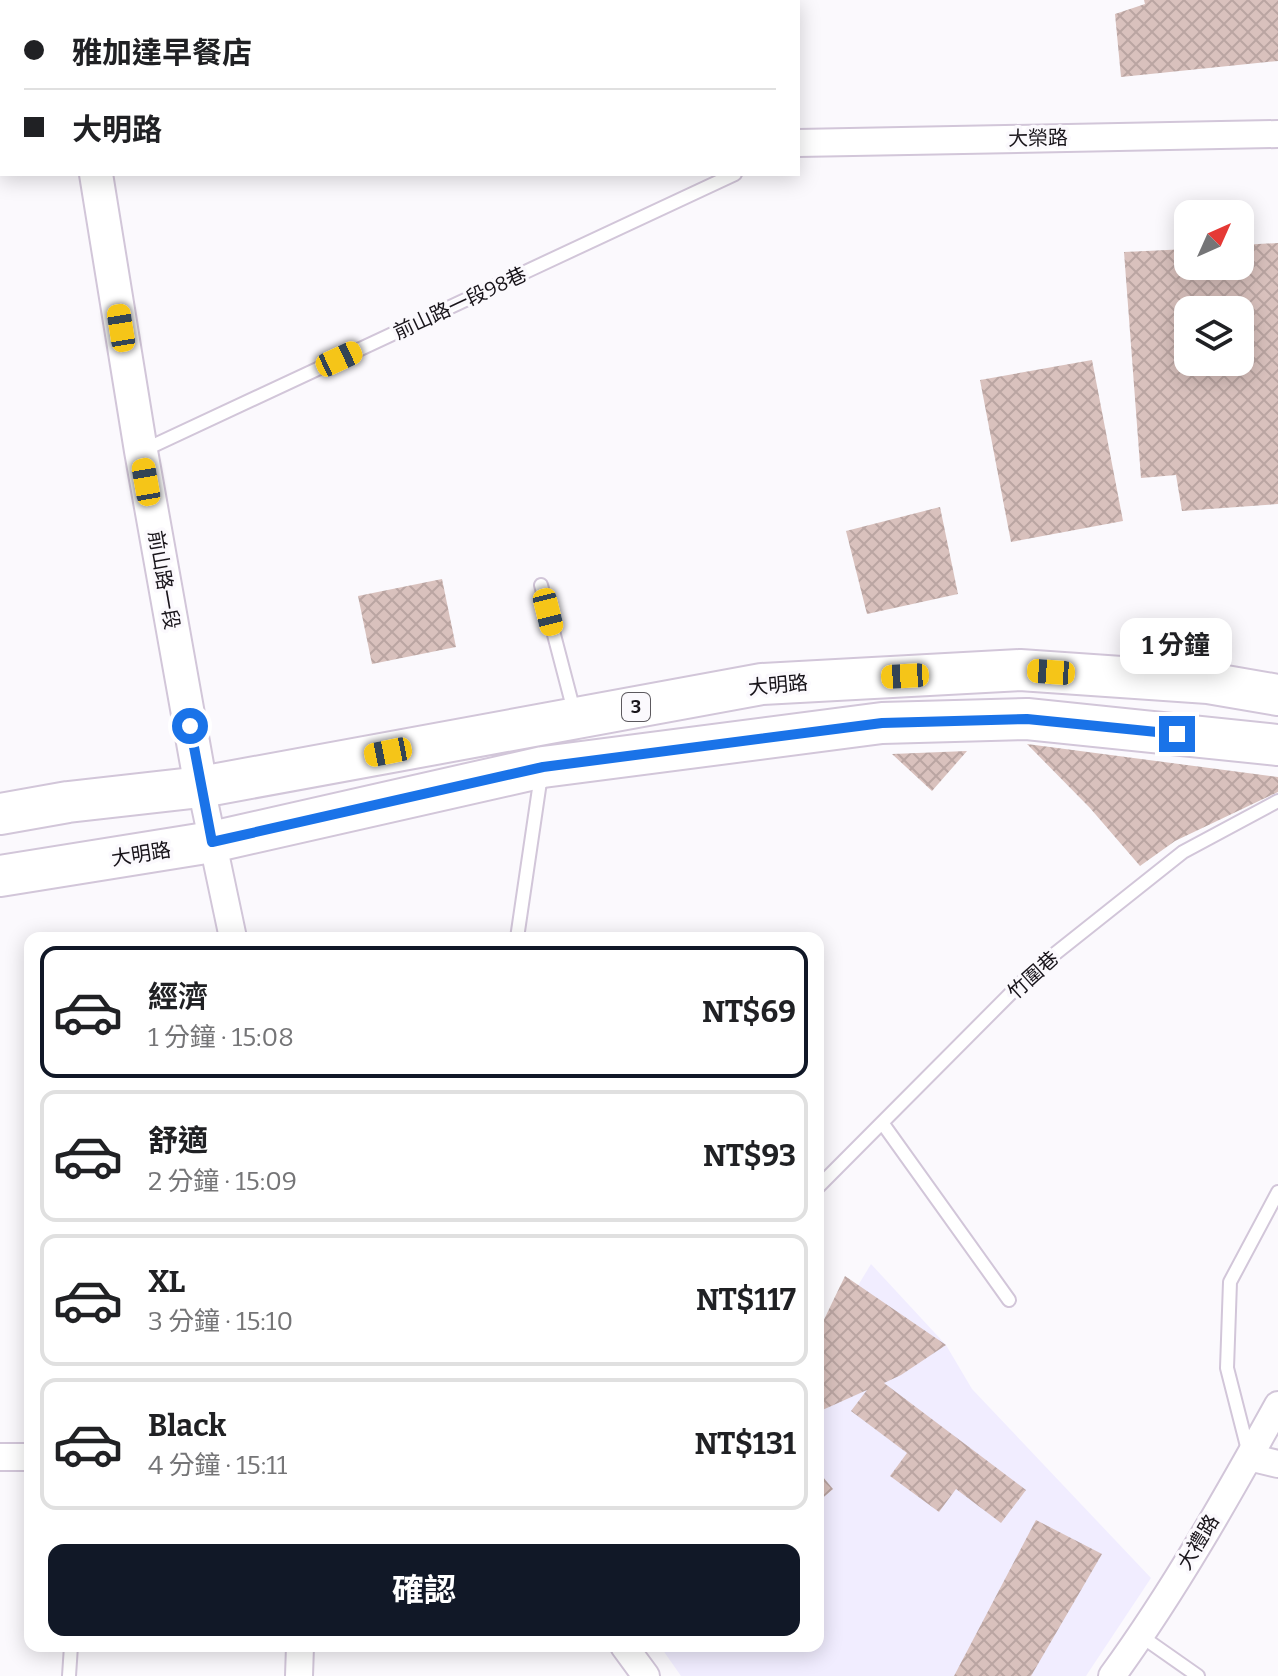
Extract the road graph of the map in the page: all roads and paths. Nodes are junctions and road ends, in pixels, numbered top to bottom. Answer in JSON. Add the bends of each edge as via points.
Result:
{"nodes":[{"id":1,"x":1278,"y":134,"type":"edge"},
{"id":2,"x":800,"y":143,"type":"edge"},
{"id":3,"x":96,"y":176,"type":"edge"},
{"id":4,"x":731,"y":176,"type":"edge"},
{"id":5,"x":141,"y":451,"type":"junction"},
{"id":6,"x":541,"y":585,"type":"dead end"},
{"id":7,"x":1278,"y":695,"type":"edge"},
{"id":8,"x":576,"y":718,"type":"junction"},
{"id":9,"x":1278,"y":745,"type":"edge"},
{"id":10,"x":543,"y":767,"type":"junction"},
{"id":11,"x":201,"y":787,"type":"junction"},
{"id":12,"x":1278,"y":801,"type":"edge"},
{"id":13,"x":0,"y":814,"type":"edge"},
{"id":14,"x":212,"y":842,"type":"junction"},
{"id":15,"x":0,"y":876,"type":"edge"},
{"id":16,"x":232,"y":932,"type":"edge"},
{"id":17,"x":518,"y":932,"type":"edge"},
{"id":18,"x":883,"y":1124,"type":"junction"},
{"id":19,"x":824,"y":1181,"type":"edge"},
{"id":20,"x":1278,"y":1192,"type":"edge"},
{"id":21,"x":1009,"y":1300,"type":"dead end"},
{"id":22,"x":1278,"y":1405,"type":"edge"},
{"id":23,"x":0,"y":1457,"type":"edge"},
{"id":24,"x":24,"y":1457,"type":"edge"},
{"id":25,"x":1249,"y":1457,"type":"junction"},
{"id":26,"x":1278,"y":1464,"type":"edge"},
{"id":27,"x":1141,"y":1636,"type":"junction"},
{"id":28,"x":71,"y":1652,"type":"edge"},
{"id":29,"x":300,"y":1652,"type":"edge"},
{"id":30,"x":628,"y":1652,"type":"edge"},
{"id":31,"x":69,"y":1676,"type":"edge"},
{"id":32,"x":299,"y":1676,"type":"edge"},
{"id":33,"x":646,"y":1676,"type":"edge"},
{"id":34,"x":1112,"y":1676,"type":"edge"},
{"id":35,"x":1198,"y":1676,"type":"edge"}],
"edges":[{"from":1,"to":2,"type":"street","name":"大榮路"},
{"from":3,"to":5,"type":"street","name":"前山路一段"},
{"from":4,"to":5,"type":"lane","name":"前山路一段98巷"},
{"from":5,"to":11,"type":"street","name":"前山路一段"},
{"from":6,"to":8,"type":"lane"},
{"from":7,"to":8,"type":"main road","name":"大明路","number":"3","via":[[1208,683],[1020,670],[762,684]]},
{"from":8,"to":11,"type":"main road","name":"大明路","number":"3"},
{"from":9,"to":10,"type":"main road","name":"大明路","via":[[1027,719],[882,723]]},
{"from":10,"to":14,"type":"main road","name":"大明路"},
{"from":10,"to":17,"type":"lane"},
{"from":11,"to":13,"type":"main road","name":"大明路","number":"3"},
{"from":11,"to":14,"type":"street","name":"前山路一段"},
{"from":12,"to":18,"type":"lane","name":"竹圍巷","via":[[1183,852],[1032,972]]},
{"from":14,"to":15,"type":"main road","name":"大明路"},
{"from":14,"to":16,"type":"street","name":"前山路一段"},
{"from":18,"to":19,"type":"lane","name":"竹圍巷"},
{"from":18,"to":21,"type":"lane"},
{"from":20,"to":25,"type":"lane","via":[[1230,1282],[1227,1368]]},
{"from":22,"to":25,"type":"street","name":"大禮路"},
{"from":23,"to":24,"type":"street"},
{"from":25,"to":26,"type":"street"},
{"from":25,"to":27,"type":"street","name":"大禮路"},
{"from":27,"to":34,"type":"street","name":"大禮路"},
{"from":27,"to":35,"type":"lane"},
{"from":28,"to":31,"type":"lane"},
{"from":29,"to":32,"type":"street"},
{"from":30,"to":33,"type":"street"}]}
